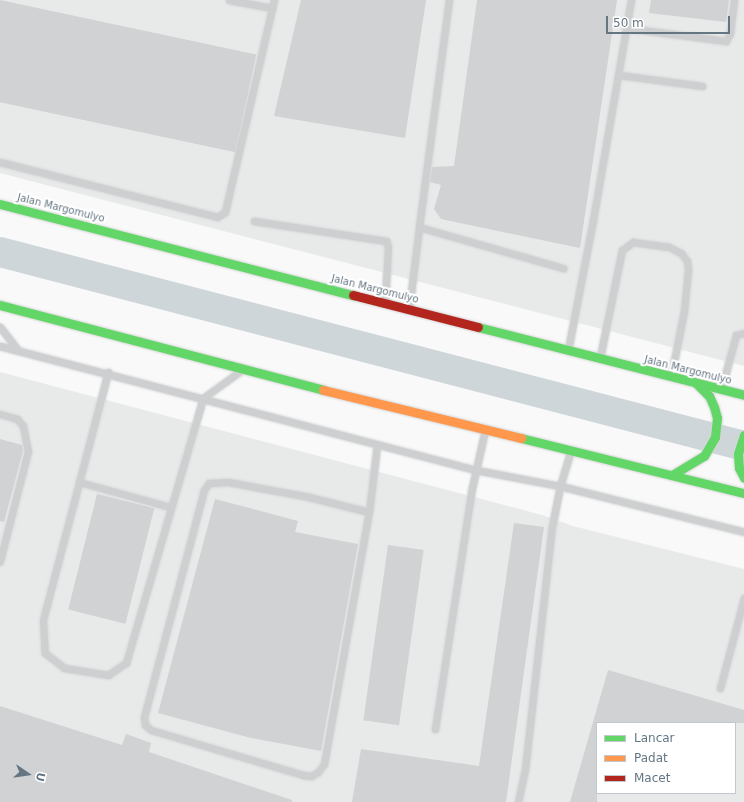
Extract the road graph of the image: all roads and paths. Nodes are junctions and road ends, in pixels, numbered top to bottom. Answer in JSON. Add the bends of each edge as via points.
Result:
{"nodes":[{"id":1,"x":229,"y":0,"type":"edge"},
{"id":2,"x":274,"y":0,"type":"edge"},
{"id":3,"x":448,"y":0,"type":"edge"},
{"id":4,"x":631,"y":0,"type":"edge"},
{"id":5,"x":734,"y":0,"type":"edge"},
{"id":6,"x":272,"y":8,"type":"junction"},
{"id":7,"x":626,"y":28,"type":"junction"},
{"id":8,"x":619,"y":75,"type":"junction"},
{"id":9,"x":702,"y":86,"type":"dead end"},
{"id":10,"x":0,"y":162,"type":"edge"},
{"id":11,"x":0,"y":204,"type":"edge"},
{"id":12,"x":254,"y":221,"type":"dead end"},
{"id":13,"x":419,"y":227,"type":"junction"},
{"id":14,"x":563,"y":268,"type":"dead end"},
{"id":15,"x":385,"y":303,"type":"junction"},
{"id":16,"x":0,"y":305,"type":"edge"},
{"id":17,"x":409,"y":309,"type":"junction"},
{"id":18,"x":0,"y":327,"type":"edge"},
{"id":19,"x":744,"y":333,"type":"edge"},
{"id":20,"x":0,"y":346,"type":"edge"},
{"id":21,"x":18,"y":350,"type":"junction"},
{"id":22,"x":567,"y":351,"type":"junction"},
{"id":23,"x":599,"y":359,"type":"junction"},
{"id":24,"x":241,"y":370,"type":"junction"},
{"id":25,"x":108,"y":372,"type":"junction"},
{"id":26,"x":671,"y":377,"type":"junction"},
{"id":27,"x":696,"y":383,"type":"junction"},
{"id":28,"x":721,"y":390,"type":"junction"},
{"id":29,"x":744,"y":395,"type":"edge"},
{"id":30,"x":203,"y":398,"type":"junction"},
{"id":31,"x":0,"y":414,"type":"edge"},
{"id":32,"x":486,"y":428,"type":"junction"},
{"id":33,"x":744,"y":435,"type":"edge"},
{"id":34,"x":377,"y":445,"type":"junction"},
{"id":35,"x":572,"y":450,"type":"junction"},
{"id":36,"x":476,"y":470,"type":"junction"},
{"id":37,"x":672,"y":475,"type":"junction"},
{"id":38,"x":744,"y":478,"type":"edge"},
{"id":39,"x":79,"y":482,"type":"junction"},
{"id":40,"x":560,"y":486,"type":"junction"},
{"id":41,"x":744,"y":493,"type":"edge"},
{"id":42,"x":170,"y":507,"type":"junction"},
{"id":43,"x":369,"y":512,"type":"junction"},
{"id":44,"x":744,"y":532,"type":"edge"},
{"id":45,"x":0,"y":561,"type":"edge"},
{"id":46,"x":744,"y":598,"type":"edge"},
{"id":47,"x":720,"y":688,"type":"dead end"},
{"id":48,"x":435,"y":729,"type":"dead end"},
{"id":49,"x":518,"y":802,"type":"edge"}],
"edges":[{"from":1,"to":6,"type":"lane"},
{"from":2,"to":6,"type":"lane"},
{"from":3,"to":13,"type":"lane"},
{"from":4,"to":7,"type":"lane"},
{"from":5,"to":7,"type":"lane","via":[[730,33],[726,41]]},
{"from":6,"to":10,"type":"lane","via":[[224,212],[217,217]]},
{"from":7,"to":8,"type":"lane"},
{"from":8,"to":9,"type":"lane"},
{"from":8,"to":22,"type":"lane"},
{"from":11,"to":15,"type":"main road","name":"Jalan Margomulyo"},
{"from":12,"to":15,"type":"lane","via":[[386,241],[388,247]]},
{"from":13,"to":14,"type":"lane"},
{"from":13,"to":17,"type":"lane"},
{"from":15,"to":17,"type":"main road","name":"Jalan Margomulyo"},
{"from":16,"to":24,"type":"main road"},
{"from":17,"to":22,"type":"main road","name":"Jalan Margomulyo"},
{"from":18,"to":21,"type":"lane"},
{"from":19,"to":28,"type":"lane","via":[[736,335]]},
{"from":20,"to":21,"type":"lane"},
{"from":21,"to":25,"type":"lane"},
{"from":22,"to":23,"type":"main road","name":"Jalan Margomulyo"},
{"from":23,"to":26,"type":"main road","name":"Jalan Margomulyo"},
{"from":23,"to":26,"type":"lane","via":[[622,250],[633,242],[669,247],[681,253],[687,261],[688,269],[684,312]]},
{"from":24,"to":30,"type":"lane"},
{"from":24,"to":32,"type":"main road"},
{"from":25,"to":30,"type":"lane"},
{"from":25,"to":39,"type":"lane"},
{"from":26,"to":27,"type":"main road","name":"Jalan Margomulyo"},
{"from":27,"to":28,"type":"main road","name":"Jalan Margomulyo"},
{"from":27,"to":37,"type":"main road","via":[[710,396],[717,418],[715,437],[704,456]]},
{"from":28,"to":29,"type":"main road","name":"Jalan Margomulyo"},
{"from":30,"to":34,"type":"lane"},
{"from":30,"to":42,"type":"lane"},
{"from":31,"to":45,"type":"lane","via":[[17,419],[23,426],[28,451]]},
{"from":32,"to":35,"type":"main road"},
{"from":32,"to":36,"type":"lane"},
{"from":33,"to":38,"type":"main road","via":[[738,454],[739,468]]},
{"from":34,"to":36,"type":"lane"},
{"from":34,"to":43,"type":"lane"},
{"from":35,"to":37,"type":"main road"},
{"from":35,"to":40,"type":"lane"},
{"from":36,"to":40,"type":"lane"},
{"from":36,"to":48,"type":"lane"},
{"from":37,"to":41,"type":"main road"},
{"from":39,"to":42,"type":"lane"},
{"from":39,"to":42,"type":"lane","via":[[43,620],[45,653],[64,668],[108,675],[126,663]]},
{"from":40,"to":44,"type":"lane"},
{"from":40,"to":49,"type":"lane","via":[[552,527],[525,770]]},
{"from":43,"to":43,"type":"lane","via":[[324,764],[318,772],[311,776],[303,775],[151,730],[145,725],[144,717],[204,490],[209,483],[228,482],[309,497]]},
{"from":46,"to":47,"type":"lane"}]}
